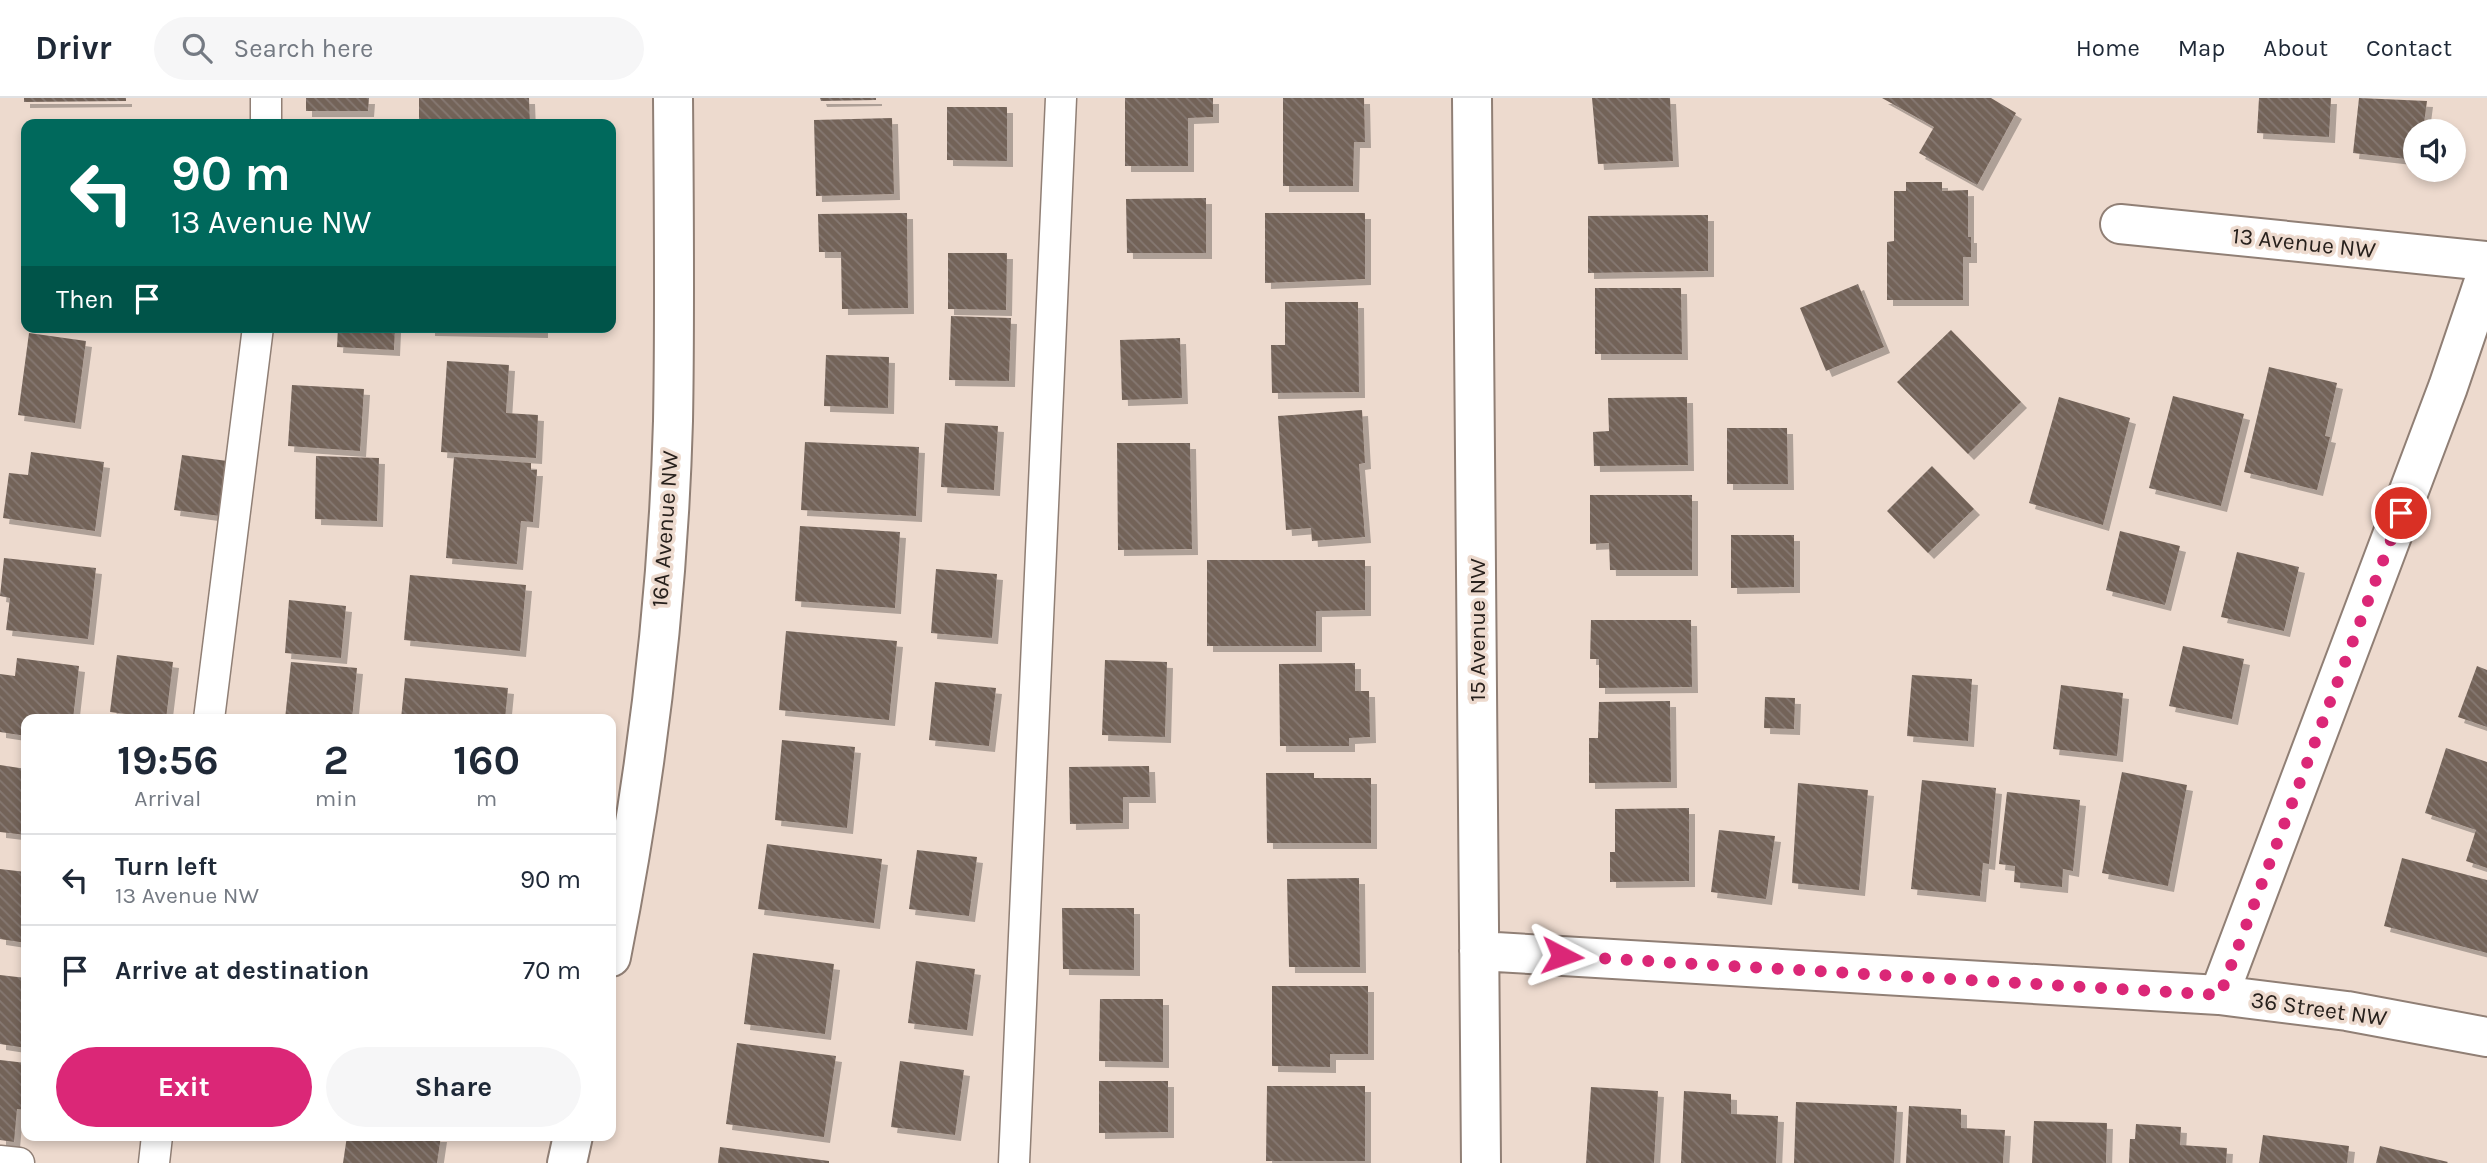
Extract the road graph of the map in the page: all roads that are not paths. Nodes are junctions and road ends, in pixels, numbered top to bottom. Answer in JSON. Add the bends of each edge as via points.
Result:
{"nodes":[{"id":1,"x":266,"y":98,"type":"edge"},
{"id":2,"x":673,"y":98,"type":"edge"},
{"id":3,"x":1061,"y":98,"type":"edge"},
{"id":4,"x":1472,"y":98,"type":"edge"},
{"id":5,"x":266,"y":119,"type":"edge"},
{"id":6,"x":2120,"y":224,"type":"dead end"},
{"id":7,"x":2487,"y":261,"type":"edge"},
{"id":8,"x":2487,"y":272,"type":"edge"},
{"id":9,"x":257,"y":333,"type":"edge"},
{"id":10,"x":210,"y":714,"type":"edge"},
{"id":11,"x":616,"y":925,"type":"edge"},
{"id":12,"x":1479,"y":951,"type":"junction"},
{"id":13,"x":2220,"y":995,"type":"junction"},
{"id":14,"x":2487,"y":1037,"type":"edge"},
{"id":15,"x":156,"y":1141,"type":"edge"},
{"id":16,"x":572,"y":1141,"type":"edge"},
{"id":17,"x":0,"y":1161,"type":"edge"},
{"id":18,"x":19,"y":1163,"type":"edge"},
{"id":19,"x":154,"y":1163,"type":"edge"},
{"id":20,"x":567,"y":1163,"type":"edge"},
{"id":21,"x":1014,"y":1163,"type":"edge"},
{"id":22,"x":1481,"y":1163,"type":"edge"}],
"edges":[{"from":1,"to":5,"type":"lane"},
{"from":2,"to":11,"type":"street","name":"16A Avenue NW","via":[[673,422],[664,560],[653,685]]},
{"from":3,"to":21,"type":"lane"},
{"from":4,"to":12,"type":"street","name":"15 Avenue NW"},
{"from":6,"to":7,"type":"street","name":"13 Avenue NW"},
{"from":8,"to":13,"type":"street"},
{"from":9,"to":10,"type":"lane"},
{"from":12,"to":13,"type":"street","name":"36 Street NW"},
{"from":12,"to":22,"type":"street","name":"15 Avenue NW"},
{"from":13,"to":14,"type":"street","name":"36 Street NW","via":[[2347,1011]]},
{"from":15,"to":19,"type":"lane"},
{"from":16,"to":20,"type":"street"},
{"from":17,"to":18,"type":"lane"}]}
